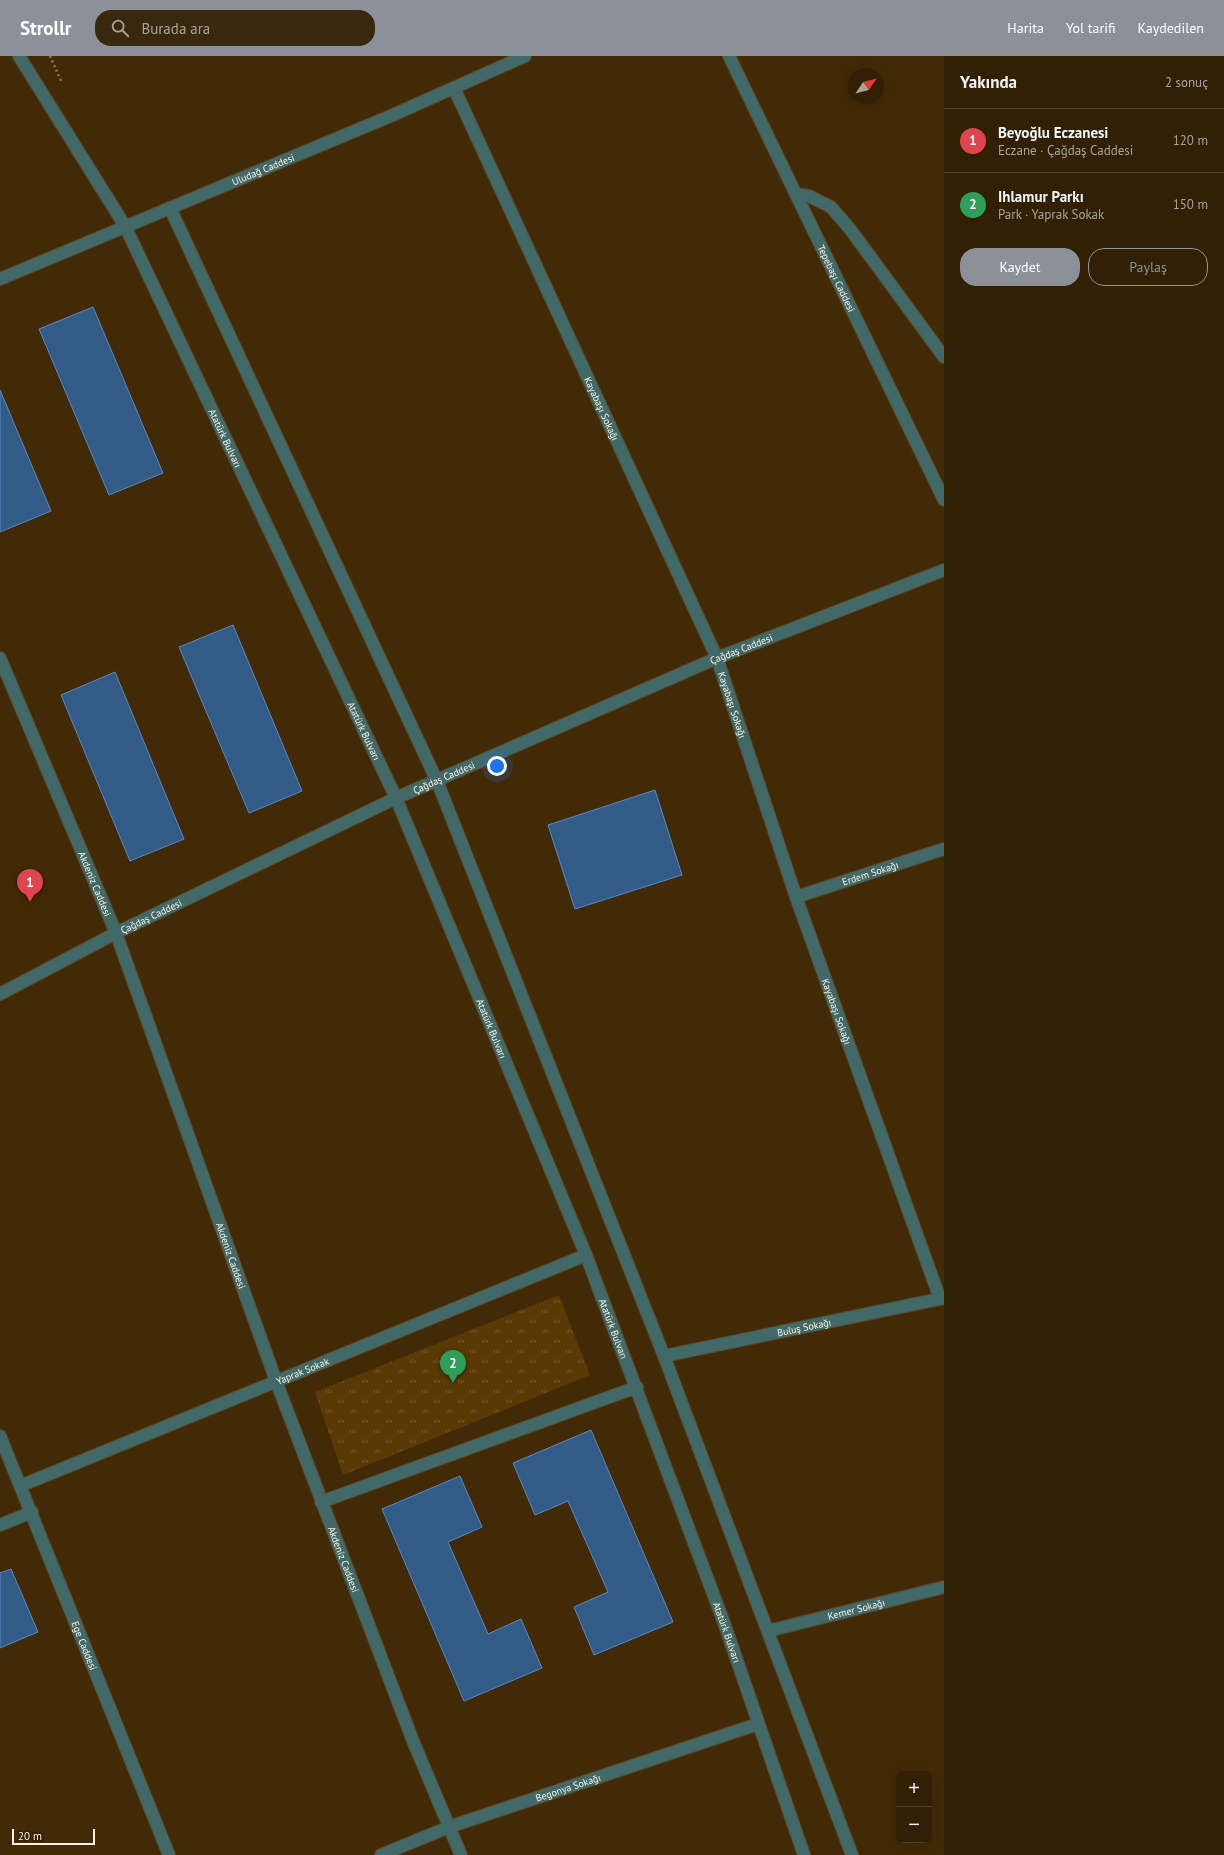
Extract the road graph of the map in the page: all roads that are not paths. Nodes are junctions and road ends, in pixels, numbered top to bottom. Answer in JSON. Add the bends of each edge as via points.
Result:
{"nodes":[{"id":1,"x":19,"y":56,"type":"edge"},
{"id":2,"x":525,"y":56,"type":"edge"},
{"id":3,"x":729,"y":56,"type":"edge"},
{"id":4,"x":454,"y":88,"type":"junction"},
{"id":5,"x":796,"y":194,"type":"junction"},
{"id":6,"x":170,"y":208,"type":"junction"},
{"id":7,"x":125,"y":226,"type":"junction"},
{"id":8,"x":0,"y":279,"type":"edge"},
{"id":9,"x":944,"y":357,"type":"edge"},
{"id":10,"x":944,"y":500,"type":"edge"},
{"id":11,"x":944,"y":570,"type":"edge"},
{"id":12,"x":0,"y":658,"type":"edge"},
{"id":13,"x":717,"y":658,"type":"junction"},
{"id":14,"x":437,"y":782,"type":"junction"},
{"id":15,"x":396,"y":798,"type":"junction"},
{"id":16,"x":944,"y":849,"type":"edge"},
{"id":17,"x":796,"y":897,"type":"junction"},
{"id":18,"x":116,"y":933,"type":"junction"},
{"id":19,"x":0,"y":994,"type":"edge"},
{"id":20,"x":586,"y":1255,"type":"junction"},
{"id":21,"x":942,"y":1298,"type":"edge"},
{"id":22,"x":664,"y":1356,"type":"junction"},
{"id":23,"x":276,"y":1381,"type":"junction"},
{"id":24,"x":637,"y":1387,"type":"junction"},
{"id":25,"x":0,"y":1436,"type":"edge"},
{"id":26,"x":20,"y":1486,"type":"junction"},
{"id":27,"x":321,"y":1502,"type":"junction"},
{"id":28,"x":32,"y":1512,"type":"junction"},
{"id":29,"x":0,"y":1525,"type":"edge"},
{"id":30,"x":944,"y":1587,"type":"edge"},
{"id":31,"x":768,"y":1631,"type":"junction"},
{"id":32,"x":758,"y":1724,"type":"junction"},
{"id":33,"x":449,"y":1827,"type":"junction"},
{"id":34,"x":169,"y":1855,"type":"edge"},
{"id":35,"x":381,"y":1855,"type":"edge"},
{"id":36,"x":460,"y":1855,"type":"edge"},
{"id":37,"x":804,"y":1855,"type":"edge"},
{"id":38,"x":852,"y":1855,"type":"edge"}],
"edges":[{"from":1,"to":7,"type":"street","name":"Atatürk Bulvarı"},
{"from":2,"to":4,"type":"street","name":"Uludağ Caddesi"},
{"from":3,"to":5,"type":"street","name":"Tepebaşı Caddesi"},
{"from":4,"to":6,"type":"street","name":"Uludağ Caddesi"},
{"from":4,"to":13,"type":"street","name":"Kayabaşı Sokağı"},
{"from":5,"to":9,"type":"street","via":[[822,201],[834,211]]},
{"from":5,"to":10,"type":"street","name":"Tepebaşı Caddesi"},
{"from":6,"to":7,"type":"street","name":"Uludağ Caddesi"},
{"from":6,"to":14,"type":"street"},
{"from":7,"to":8,"type":"street","name":"Uludağ Caddesi"},
{"from":7,"to":15,"type":"street","name":"Atatürk Bulvarı"},
{"from":11,"to":13,"type":"street","name":"Çağdaş Caddesi"},
{"from":12,"to":18,"type":"street","name":"Akdeniz Caddesi"},
{"from":13,"to":14,"type":"street","name":"Çağdaş Caddesi"},
{"from":13,"to":17,"type":"street","name":"Kayabaşı Sokağı"},
{"from":14,"to":15,"type":"street","name":"Çağdaş Caddesi"},
{"from":14,"to":22,"type":"street"},
{"from":15,"to":18,"type":"street","name":"Çağdaş Caddesi"},
{"from":15,"to":20,"type":"street","name":"Atatürk Bulvarı"},
{"from":16,"to":17,"type":"street","name":"Erdem Sokağı"},
{"from":17,"to":21,"type":"street","name":"Kayabaşı Sokağı"},
{"from":18,"to":19,"type":"street","name":"Çağdaş Caddesi"},
{"from":18,"to":23,"type":"street","name":"Akdeniz Caddesi"},
{"from":20,"to":23,"type":"street","name":"Yaprak Sokak"},
{"from":20,"to":24,"type":"street","name":"Atatürk Bulvarı"},
{"from":21,"to":22,"type":"street","name":"Buluş Sokağı"},
{"from":22,"to":31,"type":"street"},
{"from":23,"to":26,"type":"street","name":"Yaprak Sokak"},
{"from":23,"to":27,"type":"street","name":"Akdeniz Caddesi"},
{"from":24,"to":27,"type":"street"},
{"from":24,"to":32,"type":"street","name":"Atatürk Bulvarı","via":[[723,1620]]},
{"from":25,"to":26,"type":"street","name":"Ege Caddesi"},
{"from":26,"to":28,"type":"street","name":"Ege Caddesi"},
{"from":27,"to":33,"type":"street","name":"Akdeniz Caddesi"},
{"from":28,"to":29,"type":"street"},
{"from":28,"to":34,"type":"street","name":"Ege Caddesi"},
{"from":30,"to":31,"type":"street","name":"Kemer Sokağı"},
{"from":31,"to":38,"type":"street"},
{"from":32,"to":33,"type":"street","name":"Begonya Sokağı"},
{"from":32,"to":37,"type":"street","name":"Atatürk Bulvarı"},
{"from":33,"to":35,"type":"street","name":"Begonya Sokağı"},
{"from":33,"to":36,"type":"street","name":"Akdeniz Caddesi"}]}
